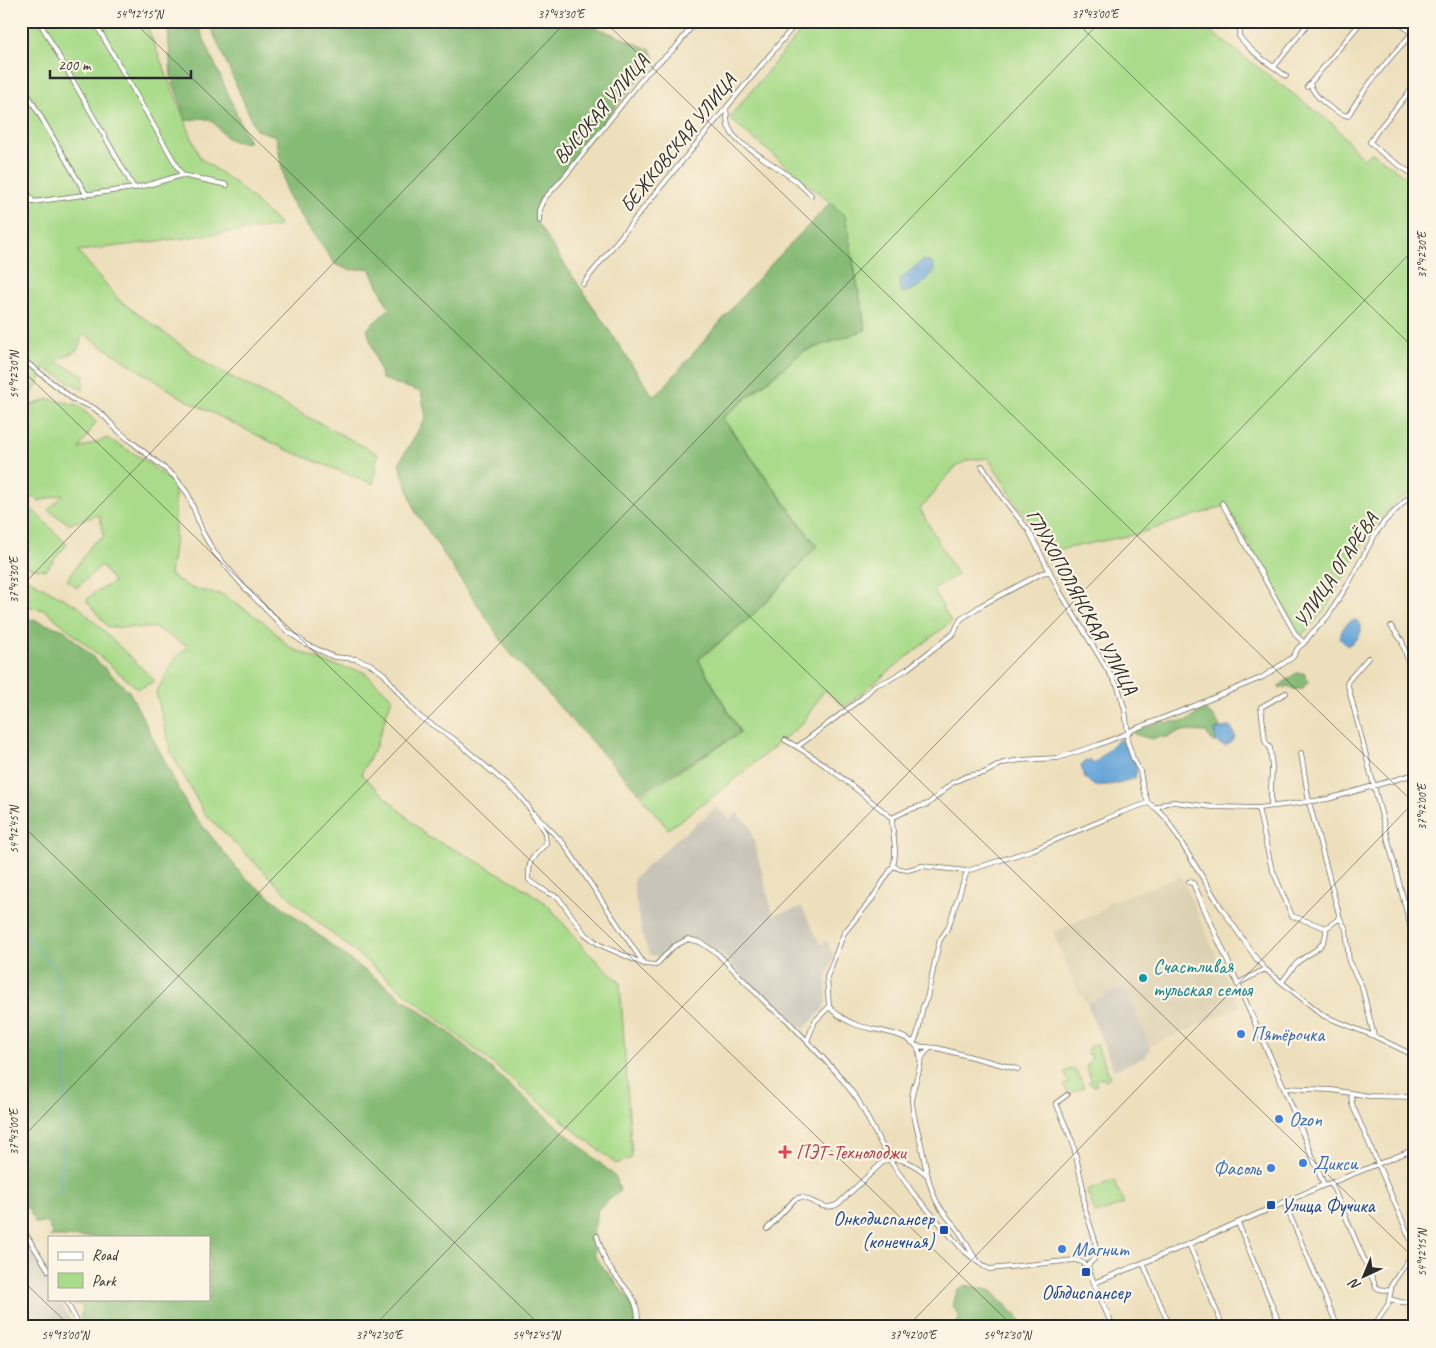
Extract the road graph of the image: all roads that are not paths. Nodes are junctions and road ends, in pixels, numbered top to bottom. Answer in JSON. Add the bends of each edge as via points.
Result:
{"nodes":[{"id":1,"x":39,"y":21,"type":"edge"},
{"id":2,"x":94,"y":21,"type":"edge"},
{"id":3,"x":696,"y":21,"type":"edge"},
{"id":4,"x":798,"y":21,"type":"edge"},
{"id":5,"x":1246,"y":21,"type":"edge"},
{"id":6,"x":1310,"y":21,"type":"edge"},
{"id":7,"x":1362,"y":21,"type":"edge"},
{"id":8,"x":1397,"y":21,"type":"edge"},
{"id":9,"x":1415,"y":28,"type":"edge"},
{"id":10,"x":1412,"y":33,"type":"junction"},
{"id":11,"x":1415,"y":38,"type":"edge"},
{"id":12,"x":1274,"y":67,"type":"junction"},
{"id":13,"x":1286,"y":76,"type":"dead end"},
{"id":14,"x":21,"y":83,"type":"edge"},
{"id":15,"x":1415,"y":86,"type":"edge"},
{"id":16,"x":726,"y":108,"type":"junction"},
{"id":17,"x":182,"y":175,"type":"junction"},
{"id":18,"x":1415,"y":176,"type":"edge"},
{"id":19,"x":21,"y":181,"type":"edge"},
{"id":20,"x":227,"y":185,"type":"dead end"},
{"id":21,"x":134,"y":188,"type":"junction"},
{"id":22,"x":86,"y":194,"type":"junction"},
{"id":23,"x":811,"y":195,"type":"dead end"},
{"id":24,"x":21,"y":198,"type":"edge"},
{"id":25,"x":33,"y":202,"type":"junction"},
{"id":26,"x":539,"y":221,"type":"dead end"},
{"id":27,"x":582,"y":284,"type":"dead end"},
{"id":28,"x":21,"y":358,"type":"edge"},
{"id":29,"x":982,"y":466,"type":"dead end"},
{"id":30,"x":1415,"y":495,"type":"edge"},
{"id":31,"x":1222,"y":503,"type":"dead end"},
{"id":32,"x":1415,"y":571,"type":"edge"},
{"id":33,"x":1048,"y":572,"type":"junction"},
{"id":34,"x":1415,"y":581,"type":"edge"},
{"id":35,"x":1391,"y":626,"type":"dead end"},
{"id":36,"x":1304,"y":643,"type":"junction"},
{"id":37,"x":1368,"y":658,"type":"dead end"},
{"id":38,"x":1415,"y":685,"type":"edge"},
{"id":39,"x":1286,"y":693,"type":"dead end"},
{"id":40,"x":1128,"y":733,"type":"junction"},
{"id":41,"x":785,"y":740,"type":"dead end"},
{"id":42,"x":797,"y":747,"type":"junction"},
{"id":43,"x":1301,"y":753,"type":"dead end"},
{"id":44,"x":1415,"y":774,"type":"edge"},
{"id":45,"x":1374,"y":786,"type":"junction"},
{"id":46,"x":1309,"y":802,"type":"junction"},
{"id":47,"x":1148,"y":803,"type":"junction"},
{"id":48,"x":528,"y":806,"type":"junction"},
{"id":49,"x":1271,"y":806,"type":"junction"},
{"id":50,"x":1156,"y":808,"type":"junction"},
{"id":51,"x":1258,"y":808,"type":"junction"},
{"id":52,"x":892,"y":818,"type":"junction"},
{"id":53,"x":892,"y":868,"type":"junction"},
{"id":54,"x":967,"y":871,"type":"junction"},
{"id":55,"x":1189,"y":882,"type":"dead end"},
{"id":56,"x":1415,"y":900,"type":"edge"},
{"id":57,"x":1404,"y":903,"type":"junction"},
{"id":58,"x":1340,"y":918,"type":"junction"},
{"id":59,"x":1326,"y":928,"type":"junction"},
{"id":60,"x":1415,"y":944,"type":"edge"},
{"id":61,"x":644,"y":964,"type":"junction"},
{"id":62,"x":1266,"y":969,"type":"junction"},
{"id":63,"x":1282,"y":982,"type":"junction"},
{"id":64,"x":1237,"y":984,"type":"junction"},
{"id":65,"x":829,"y":1007,"type":"junction"},
{"id":66,"x":1374,"y":1036,"type":"junction"},
{"id":67,"x":807,"y":1041,"type":"junction"},
{"id":68,"x":911,"y":1042,"type":"junction"},
{"id":69,"x":916,"y":1046,"type":"junction"},
{"id":70,"x":932,"y":1047,"type":"junction"},
{"id":71,"x":1415,"y":1056,"type":"edge"},
{"id":72,"x":921,"y":1060,"type":"junction"},
{"id":73,"x":1018,"y":1069,"type":"dead end"},
{"id":74,"x":1284,"y":1088,"type":"junction"},
{"id":75,"x":1351,"y":1094,"type":"junction"},
{"id":76,"x":1067,"y":1095,"type":"dead end"},
{"id":77,"x":1415,"y":1097,"type":"edge"},
{"id":78,"x":1415,"y":1149,"type":"edge"},
{"id":79,"x":888,"y":1159,"type":"junction"},
{"id":80,"x":1377,"y":1165,"type":"junction"},
{"id":81,"x":928,"y":1177,"type":"junction"},
{"id":82,"x":1331,"y":1183,"type":"junction"},
{"id":83,"x":1324,"y":1185,"type":"junction"},
{"id":84,"x":1284,"y":1202,"type":"junction"},
{"id":85,"x":1238,"y":1222,"type":"junction"},
{"id":86,"x":21,"y":1223,"type":"edge"},
{"id":87,"x":767,"y":1229,"type":"dead end"},
{"id":88,"x":597,"y":1236,"type":"dead end"},
{"id":89,"x":1189,"y":1244,"type":"junction"},
{"id":90,"x":1415,"y":1250,"type":"edge"},
{"id":91,"x":979,"y":1263,"type":"junction"},
{"id":92,"x":1144,"y":1263,"type":"junction"},
{"id":93,"x":1087,"y":1266,"type":"junction"},
{"id":94,"x":48,"y":1269,"type":"edge"},
{"id":95,"x":1094,"y":1283,"type":"junction"},
{"id":96,"x":1390,"y":1291,"type":"junction"},
{"id":97,"x":1390,"y":1299,"type":"junction"},
{"id":98,"x":66,"y":1300,"type":"edge"},
{"id":99,"x":1415,"y":1303,"type":"edge"},
{"id":100,"x":80,"y":1327,"type":"edge"},
{"id":101,"x":638,"y":1327,"type":"edge"},
{"id":102,"x":1113,"y":1327,"type":"edge"},
{"id":103,"x":1170,"y":1327,"type":"edge"},
{"id":104,"x":1223,"y":1327,"type":"edge"},
{"id":105,"x":1281,"y":1327,"type":"edge"},
{"id":106,"x":1338,"y":1327,"type":"edge"},
{"id":107,"x":1373,"y":1327,"type":"edge"}],
"edges":[{"from":1,"to":21,"type":"street"},
{"from":2,"to":17,"type":"street"},
{"from":3,"to":26,"type":"street","name":"ВЫСОКАЯ УЛИЦА","via":[[676,46],[646,74],[544,199]]},
{"from":4,"to":16,"type":"street","name":"БЕЖКОВСКАЯ УЛИЦА"},
{"from":5,"to":12,"type":"street","via":[[1239,36]]},
{"from":6,"to":12,"type":"street"},
{"from":7,"to":10,"type":"street","via":[[1309,85],[1318,98],[1343,115],[1348,116],[1358,98]]},
{"from":8,"to":10,"type":"street"},
{"from":9,"to":10,"type":"street"},
{"from":10,"to":11,"type":"street"},
{"from":12,"to":13,"type":"street"},
{"from":14,"to":22,"type":"street"},
{"from":15,"to":18,"type":"street","via":[[1370,142]]},
{"from":16,"to":23,"type":"street","via":[[728,126],[741,144],[795,180]]},
{"from":16,"to":27,"type":"street","name":"БЕЖКОВСКАЯ УЛИЦА"},
{"from":17,"to":20,"type":"street"},
{"from":17,"to":21,"type":"street"},
{"from":19,"to":25,"type":"street"},
{"from":21,"to":22,"type":"street"},
{"from":22,"to":25,"type":"street"},
{"from":24,"to":25,"type":"street"},
{"from":28,"to":48,"type":"street","via":[[74,400],[94,408],[174,476],[188,494],[214,552],[287,631],[334,657],[356,659],[377,668],[420,717],[470,751]]},
{"from":29,"to":33,"type":"street","name":"ГЛУХОПОЛЯНСКАЯ УЛИЦА","via":[[1029,531]]},
{"from":30,"to":36,"type":"street","name":"УЛИЦА ОГАРЁВА","via":[[1385,521],[1328,616]]},
{"from":31,"to":36,"type":"street","via":[[1296,635]]},
{"from":32,"to":34,"type":"street"},
{"from":33,"to":40,"type":"street","name":"ГЛУХОПОЛЯНСКАЯ УЛИЦА","via":[[1118,687]]},
{"from":33,"to":42,"type":"street","via":[[961,619],[954,633],[907,669],[875,685]]},
{"from":35,"to":38,"type":"street","via":[[1402,641]]},
{"from":36,"to":40,"type":"street","name":"УЛИЦА ОГАРЁВА","via":[[1293,657],[1263,677]]},
{"from":37,"to":45,"type":"street","via":[[1347,682]]},
{"from":39,"to":49,"type":"street","via":[[1261,706],[1272,767]]},
{"from":40,"to":47,"type":"street","name":"ГЛУХОПОЛЯНСКАЯ УЛИЦА","via":[[1127,740],[1140,771]]},
{"from":40,"to":52,"type":"street","name":"УЛИЦА ОГАРЁВА","via":[[1058,758],[1002,763],[984,773],[952,783],[928,804]]},
{"from":41,"to":42,"type":"street"},
{"from":42,"to":52,"type":"street","via":[[839,775]]},
{"from":43,"to":46,"type":"street"},
{"from":44,"to":45,"type":"street"},
{"from":45,"to":46,"type":"street"},
{"from":45,"to":57,"type":"street"},
{"from":46,"to":49,"type":"street"},
{"from":46,"to":58,"type":"street"},
{"from":47,"to":50,"type":"street"},
{"from":47,"to":54,"type":"street","via":[[1032,850]]},
{"from":48,"to":61,"type":"street","via":[[564,844]]},
{"from":48,"to":61,"type":"street","via":[[546,838],[546,844],[529,864],[529,880],[558,897],[585,934],[600,945]]},
{"from":49,"to":51,"type":"street"},
{"from":50,"to":51,"type":"street","via":[[1174,802]]},
{"from":50,"to":62,"type":"street","via":[[1166,818],[1222,909]]},
{"from":51,"to":59,"type":"street","via":[[1271,866],[1292,916]]},
{"from":52,"to":53,"type":"street","via":[[895,844]]},
{"from":53,"to":54,"type":"street","via":[[908,870],[922,866]]},
{"from":53,"to":65,"type":"street","via":[[844,933],[827,977]]},
{"from":54,"to":68,"type":"street","via":[[948,928],[940,940],[918,1032]]},
{"from":55,"to":64,"type":"street","via":[[1193,883]]},
{"from":56,"to":57,"type":"street"},
{"from":57,"to":60,"type":"street"},
{"from":58,"to":59,"type":"street"},
{"from":58,"to":66,"type":"street","via":[[1346,929],[1349,962],[1362,987]]},
{"from":59,"to":63,"type":"street","via":[[1322,946],[1298,963]]},
{"from":61,"to":67,"type":"street","via":[[656,965],[673,947],[688,939],[700,942],[718,954]]},
{"from":62,"to":63,"type":"street"},
{"from":62,"to":64,"type":"street"},
{"from":63,"to":66,"type":"street","via":[[1324,1016]]},
{"from":64,"to":74,"type":"street"},
{"from":65,"to":67,"type":"street","via":[[815,1021]]},
{"from":65,"to":68,"type":"street","via":[[838,1016],[857,1025],[901,1036]]},
{"from":66,"to":71,"type":"street"},
{"from":67,"to":79,"type":"street","via":[[858,1100]]},
{"from":68,"to":69,"type":"street"},
{"from":69,"to":70,"type":"street"},
{"from":69,"to":72,"type":"street"},
{"from":70,"to":72,"type":"street"},
{"from":70,"to":73,"type":"street"},
{"from":72,"to":81,"type":"street","via":[[912,1098]]},
{"from":74,"to":75,"type":"street"},
{"from":74,"to":83,"type":"street"},
{"from":75,"to":77,"type":"street"},
{"from":75,"to":80,"type":"street"},
{"from":76,"to":93,"type":"street","via":[[1056,1104],[1073,1143],[1084,1206],[1095,1240],[1096,1254]]},
{"from":78,"to":80,"type":"street"},
{"from":79,"to":81,"type":"street","via":[[903,1160],[918,1167]]},
{"from":79,"to":87,"type":"street","via":[[832,1208],[802,1197],[795,1199]]},
{"from":79,"to":91,"type":"street","via":[[913,1193]]},
{"from":80,"to":82,"type":"street"},
{"from":80,"to":90,"type":"street"},
{"from":81,"to":91,"type":"street","via":[[939,1207],[960,1232]]},
{"from":82,"to":83,"type":"street"},
{"from":82,"to":96,"type":"street","via":[[1376,1287]]},
{"from":83,"to":84,"type":"street"},
{"from":84,"to":85,"type":"street"},
{"from":84,"to":106,"type":"street"},
{"from":85,"to":89,"type":"street"},
{"from":85,"to":105,"type":"street"},
{"from":86,"to":94,"type":"street"},
{"from":88,"to":101,"type":"street","via":[[605,1261],[633,1297]]},
{"from":89,"to":92,"type":"street"},
{"from":89,"to":104,"type":"street"},
{"from":90,"to":96,"type":"street"},
{"from":91,"to":93,"type":"street","via":[[990,1269],[1075,1260]]},
{"from":92,"to":95,"type":"street"},
{"from":92,"to":103,"type":"street"},
{"from":93,"to":95,"type":"street"},
{"from":95,"to":102,"type":"street"},
{"from":96,"to":97,"type":"street"},
{"from":97,"to":99,"type":"street"},
{"from":97,"to":107,"type":"street"},
{"from":98,"to":100,"type":"street"}]}
